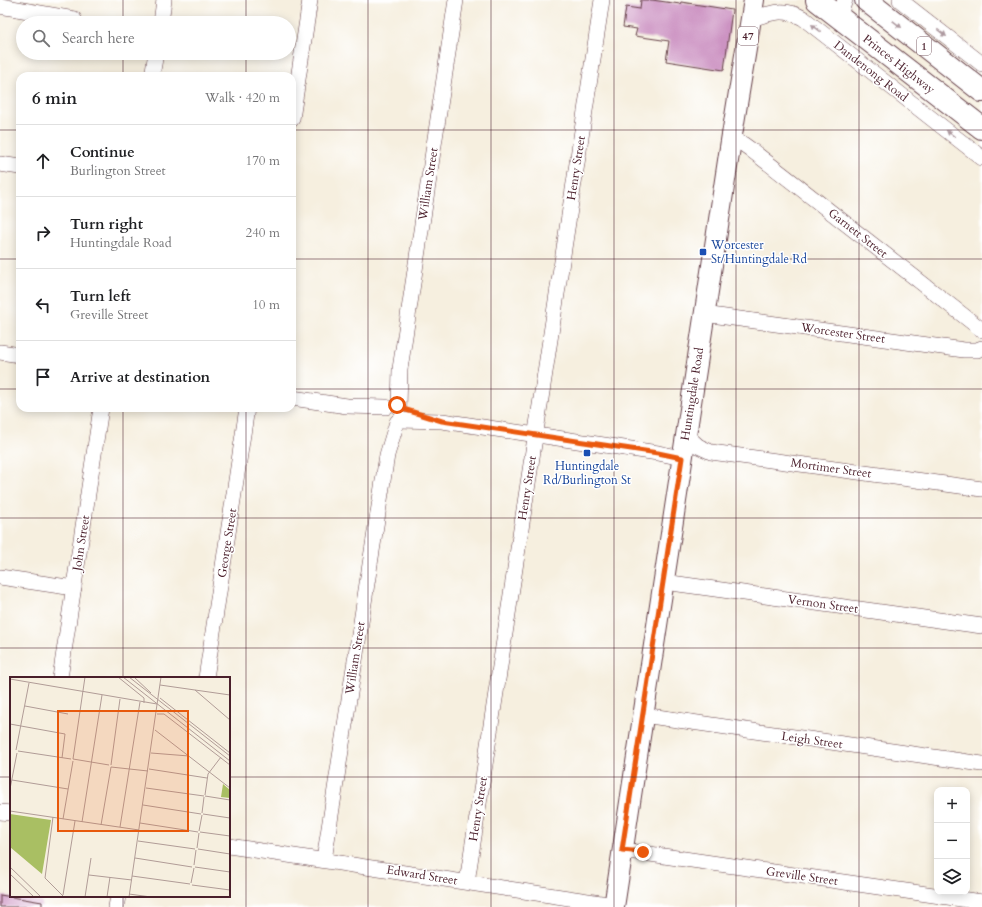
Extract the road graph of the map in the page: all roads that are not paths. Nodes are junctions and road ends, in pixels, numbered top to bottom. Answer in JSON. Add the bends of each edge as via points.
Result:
{"nodes":[{"id":1,"x":164,"y":0,"type":"edge"},
{"id":2,"x":310,"y":0,"type":"edge"},
{"id":3,"x":456,"y":0,"type":"edge"},
{"id":4,"x":602,"y":0,"type":"edge"},
{"id":5,"x":817,"y":0,"type":"edge"},
{"id":6,"x":866,"y":0,"type":"edge"},
{"id":7,"x":900,"y":0,"type":"edge"},
{"id":8,"x":0,"y":6,"type":"edge"},
{"id":9,"x":842,"y":9,"type":"edge"},
{"id":10,"x":752,"y":10,"type":"edge"},
{"id":11,"x":57,"y":16,"type":"edge"},
{"id":12,"x":161,"y":16,"type":"edge"},
{"id":13,"x":155,"y":60,"type":"edge"},
{"id":14,"x":982,"y":64,"type":"edge"},
{"id":15,"x":153,"y":72,"type":"edge"},
{"id":16,"x":982,"y":91,"type":"edge"},
{"id":17,"x":296,"y":93,"type":"edge"},
{"id":18,"x":982,"y":128,"type":"edge"},
{"id":19,"x":731,"y":142,"type":"junction"},
{"id":20,"x":982,"y":158,"type":"edge"},
{"id":21,"x":0,"y":164,"type":"edge"},
{"id":22,"x":16,"y":166,"type":"edge"},
{"id":23,"x":704,"y":314,"type":"junction"},
{"id":24,"x":982,"y":330,"type":"edge"},
{"id":25,"x":982,"y":348,"type":"edge"},
{"id":26,"x":0,"y":352,"type":"edge"},
{"id":27,"x":16,"y":354,"type":"edge"},
{"id":28,"x":296,"y":399,"type":"edge"},
{"id":29,"x":100,"y":412,"type":"edge"},
{"id":30,"x":246,"y":412,"type":"edge"},
{"id":31,"x":392,"y":414,"type":"junction"},
{"id":32,"x":535,"y":435,"type":"junction"},
{"id":33,"x":686,"y":435,"type":"junction"},
{"id":34,"x":682,"y":458,"type":"junction"},
{"id":35,"x":982,"y":490,"type":"edge"},
{"id":36,"x":0,"y":577,"type":"edge"},
{"id":37,"x":664,"y":582,"type":"junction"},
{"id":38,"x":74,"y":588,"type":"junction"},
{"id":39,"x":982,"y":626,"type":"edge"},
{"id":40,"x":60,"y":677,"type":"edge"},
{"id":41,"x":206,"y":677,"type":"edge"},
{"id":42,"x":643,"y":715,"type":"junction"},
{"id":43,"x":982,"y":764,"type":"edge"},
{"id":44,"x":0,"y":812,"type":"edge"},
{"id":45,"x":10,"y":813,"type":"edge"},
{"id":46,"x":230,"y":846,"type":"edge"},
{"id":47,"x":622,"y":850,"type":"junction"},
{"id":48,"x":324,"y":860,"type":"junction"},
{"id":49,"x":467,"y":882,"type":"junction"},
{"id":50,"x":118,"y":897,"type":"edge"},
{"id":51,"x":982,"y":902,"type":"edge"},
{"id":52,"x":614,"y":906,"type":"edge"},
{"id":53,"x":116,"y":907,"type":"edge"}],
"edges":[{"from":1,"to":12,"type":"street"},
{"from":2,"to":17,"type":"street"},
{"from":3,"to":31,"type":"street","name":"William Street"},
{"from":4,"to":32,"type":"street","name":"Henry Street"},
{"from":5,"to":9,"type":"highway","name":"Princes Highway"},
{"from":6,"to":16,"type":"highway","number":"1","one_way":true},
{"from":7,"to":14,"type":"street","one_way":true},
{"from":8,"to":11,"type":"street"},
{"from":9,"to":18,"type":"highway","name":"Princes Highway"},
{"from":10,"to":19,"type":"main road","name":"Huntingdale Road","number":"47"},
{"from":20,"to":10,"type":"street","name":"Dandenong Road","one_way":true,"via":[[803,18],[789,12],[769,13]]},
{"from":13,"to":15,"type":"street"},
{"from":19,"to":23,"type":"main road","name":"Huntingdale Road","number":"47"},
{"from":19,"to":24,"type":"street","name":"Garnett Street","via":[[750,148]]},
{"from":21,"to":22,"type":"street"},
{"from":23,"to":25,"type":"street","name":"Worcester Street","via":[[964,350]]},
{"from":23,"to":33,"type":"main road","name":"Huntingdale Road","number":"47"},
{"from":26,"to":27,"type":"street"},
{"from":28,"to":31,"type":"street"},
{"from":29,"to":38,"type":"street","name":"John Street"},
{"from":30,"to":41,"type":"street","name":"George Street"},
{"from":31,"to":32,"type":"street"},
{"from":31,"to":48,"type":"street","name":"William Street"},
{"from":32,"to":34,"type":"street"},
{"from":32,"to":49,"type":"street","name":"Henry Street"},
{"from":33,"to":34,"type":"main road","name":"Huntingdale Road","number":"47"},
{"from":33,"to":35,"type":"street","name":"Mortimer Street","via":[[698,446],[711,452]]},
{"from":34,"to":37,"type":"main road","name":"Huntingdale Road","number":"47"},
{"from":36,"to":38,"type":"street"},
{"from":37,"to":39,"type":"street","name":"Vernon Street"},
{"from":37,"to":42,"type":"main road","name":"Huntingdale Road","number":"47"},
{"from":38,"to":40,"type":"street","name":"John Street"},
{"from":42,"to":43,"type":"street","name":"Leigh Street"},
{"from":42,"to":47,"type":"main road","name":"Huntingdale Road","number":"47"},
{"from":44,"to":45,"type":"street"},
{"from":46,"to":48,"type":"street","name":"Edward Street"},
{"from":47,"to":51,"type":"street","name":"Greville Street"},
{"from":47,"to":52,"type":"main road","name":"Huntingdale Road","number":"47"},
{"from":48,"to":49,"type":"street","name":"Edward Street"},
{"from":49,"to":52,"type":"street","name":"Edward Street"},
{"from":50,"to":53,"type":"street"}]}
